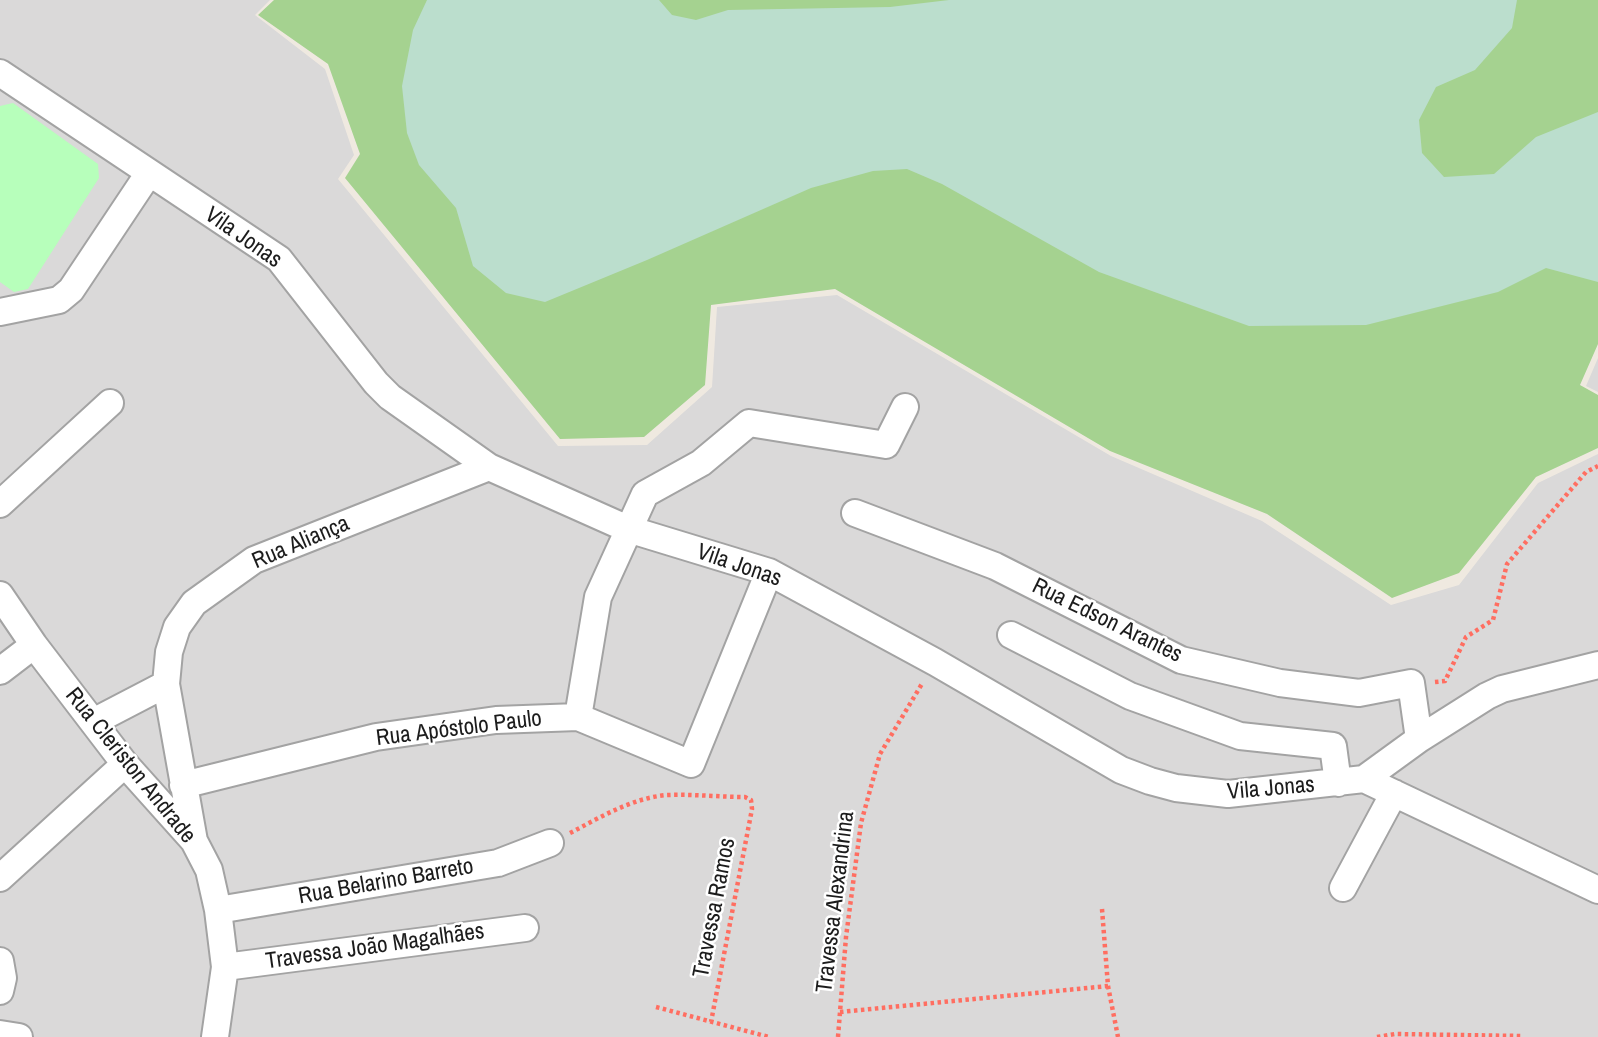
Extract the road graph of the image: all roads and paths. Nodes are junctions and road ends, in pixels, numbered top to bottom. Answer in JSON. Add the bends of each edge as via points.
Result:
{"nodes":[{"id":1,"x":0,"y":73,"type":"edge"},
{"id":2,"x":149,"y":173,"type":"junction"},
{"id":3,"x":0,"y":312,"type":"edge"},
{"id":4,"x":110,"y":403,"type":"dead end"},
{"id":5,"x":905,"y":407,"type":"dead end"},
{"id":6,"x":1598,"y":466,"type":"edge"},
{"id":7,"x":489,"y":467,"type":"junction"},
{"id":8,"x":0,"y":505,"type":"edge"},
{"id":9,"x":855,"y":513,"type":"dead end"},
{"id":10,"x":628,"y":529,"type":"junction"},
{"id":11,"x":769,"y":572,"type":"junction"},
{"id":12,"x":0,"y":595,"type":"edge"},
{"id":13,"x":1010,"y":635,"type":"dead end"},
{"id":14,"x":34,"y":645,"type":"junction"},
{"id":15,"x":935,"y":662,"type":"junction"},
{"id":16,"x":1598,"y":665,"type":"edge"},
{"id":17,"x":0,"y":671,"type":"edge"},
{"id":18,"x":1411,"y":683,"type":"junction"},
{"id":19,"x":166,"y":684,"type":"junction"},
{"id":20,"x":578,"y":717,"type":"junction"},
{"id":21,"x":93,"y":722,"type":"junction"},
{"id":22,"x":1419,"y":739,"type":"junction"},
{"id":23,"x":125,"y":764,"type":"junction"},
{"id":24,"x":1364,"y":779,"type":"junction"},
{"id":25,"x":1338,"y":783,"type":"junction"},
{"id":26,"x":183,"y":785,"type":"junction"},
{"id":27,"x":1394,"y":793,"type":"junction"},
{"id":28,"x":194,"y":841,"type":"junction"},
{"id":29,"x":550,"y":843,"type":"joint"},
{"id":30,"x":0,"y":878,"type":"edge"},
{"id":31,"x":1343,"y":888,"type":"dead end"},
{"id":32,"x":1598,"y":890,"type":"edge"},
{"id":33,"x":1102,"y":909,"type":"dead end"},
{"id":34,"x":218,"y":910,"type":"junction"},
{"id":35,"x":525,"y":928,"type":"dead end"},
{"id":36,"x":0,"y":961,"type":"edge"},
{"id":37,"x":225,"y":967,"type":"junction"},
{"id":38,"x":1108,"y":986,"type":"junction"},
{"id":39,"x":0,"y":991,"type":"edge"},
{"id":40,"x":656,"y":1007,"type":"dead end"},
{"id":41,"x":840,"y":1012,"type":"junction"},
{"id":42,"x":712,"y":1022,"type":"junction"},
{"id":43,"x":0,"y":1034,"type":"edge"},
{"id":44,"x":1522,"y":1036,"type":"edge"},
{"id":45,"x":19,"y":1037,"type":"edge"},
{"id":46,"x":215,"y":1037,"type":"edge"},
{"id":47,"x":769,"y":1037,"type":"edge"},
{"id":48,"x":838,"y":1037,"type":"edge"},
{"id":49,"x":1118,"y":1037,"type":"edge"},
{"id":50,"x":1377,"y":1037,"type":"edge"}],
"edges":[{"from":1,"to":2,"type":"street","name":"Vila Jonas"},
{"from":2,"to":3,"type":"street","via":[[71,290],[58,300]]},
{"from":2,"to":7,"type":"street","name":"Vila Jonas","via":[[279,259],[390,397]]},
{"from":4,"to":8,"type":"street"},
{"from":5,"to":10,"type":"street","via":[[886,444],[749,423],[701,463],[645,494]]},
{"from":6,"to":18,"type":"path","via":[[1586,472],[1507,564],[1493,620],[1466,637],[1444,681]]},
{"from":7,"to":10,"type":"street","name":"Vila Jonas"},
{"from":7,"to":19,"type":"street","name":"Rua Aliança","via":[[240,568],[194,603],[177,627]]},
{"from":9,"to":18,"type":"street","name":"Rua Edson Arantes","via":[[995,566],[1181,660],[1280,683],[1359,693]]},
{"from":10,"to":11,"type":"street","name":"Vila Jonas"},
{"from":10,"to":20,"type":"street","via":[[598,597]]},
{"from":11,"to":15,"type":"street","name":"Vila Jonas"},
{"from":11,"to":20,"type":"street","name":"Rua Apóstolo Paulo","via":[[691,764]]},
{"from":12,"to":14,"type":"street","name":"Rua Cleriston Andrade"},
{"from":13,"to":25,"type":"street","via":[[1130,696],[1240,736],[1333,746]]},
{"from":14,"to":17,"type":"street"},
{"from":14,"to":21,"type":"street","name":"Rua Cleriston Andrade"},
{"from":15,"to":25,"type":"street","name":"Vila Jonas","via":[[1121,770],[1150,782],[1228,794]]},
{"from":15,"to":41,"type":"path","name":"Travessa Alexandrina","via":[[880,754],[861,823]]},
{"from":16,"to":22,"type":"street","name":"Vila Jonas","via":[[1502,689]]},
{"from":18,"to":22,"type":"street"},
{"from":19,"to":21,"type":"street"},
{"from":19,"to":26,"type":"street","name":"Rua Aliança"},
{"from":20,"to":26,"type":"street","name":"Rua Apóstolo Paulo","via":[[496,720],[376,737]]},
{"from":21,"to":23,"type":"street","name":"Rua Cleriston Andrade"},
{"from":22,"to":24,"type":"street","name":"Vila Jonas"},
{"from":23,"to":28,"type":"street","name":"Rua Cleriston Andrade"},
{"from":23,"to":30,"type":"street"},
{"from":24,"to":25,"type":"street","name":"Vila Jonas"},
{"from":24,"to":27,"type":"street"},
{"from":26,"to":28,"type":"street","name":"Rua Aliança"},
{"from":27,"to":31,"type":"street"},
{"from":27,"to":32,"type":"street"},
{"from":28,"to":34,"type":"street","name":"Rua Cleriston Andrade","via":[[208,870]]},
{"from":29,"to":34,"type":"street","name":"Rua Belarino Barreto","via":[[498,863]]},
{"from":29,"to":42,"type":"path","name":"Travessa Ramos","via":[[616,809],[666,795],[751,800]]},
{"from":33,"to":38,"type":"path"},
{"from":34,"to":37,"type":"street","name":"Rua Cleriston Andrade"},
{"from":35,"to":37,"type":"street","name":"Travessa João Magalhães"},
{"from":36,"to":39,"type":"street"},
{"from":37,"to":46,"type":"street","name":"Rua Cleriston Andrade"},
{"from":38,"to":41,"type":"path"},
{"from":38,"to":49,"type":"path"},
{"from":40,"to":42,"type":"path"},
{"from":41,"to":48,"type":"path","name":"Travessa Alexandrina"},
{"from":42,"to":47,"type":"path"},
{"from":43,"to":45,"type":"street"},
{"from":44,"to":50,"type":"path"}]}
